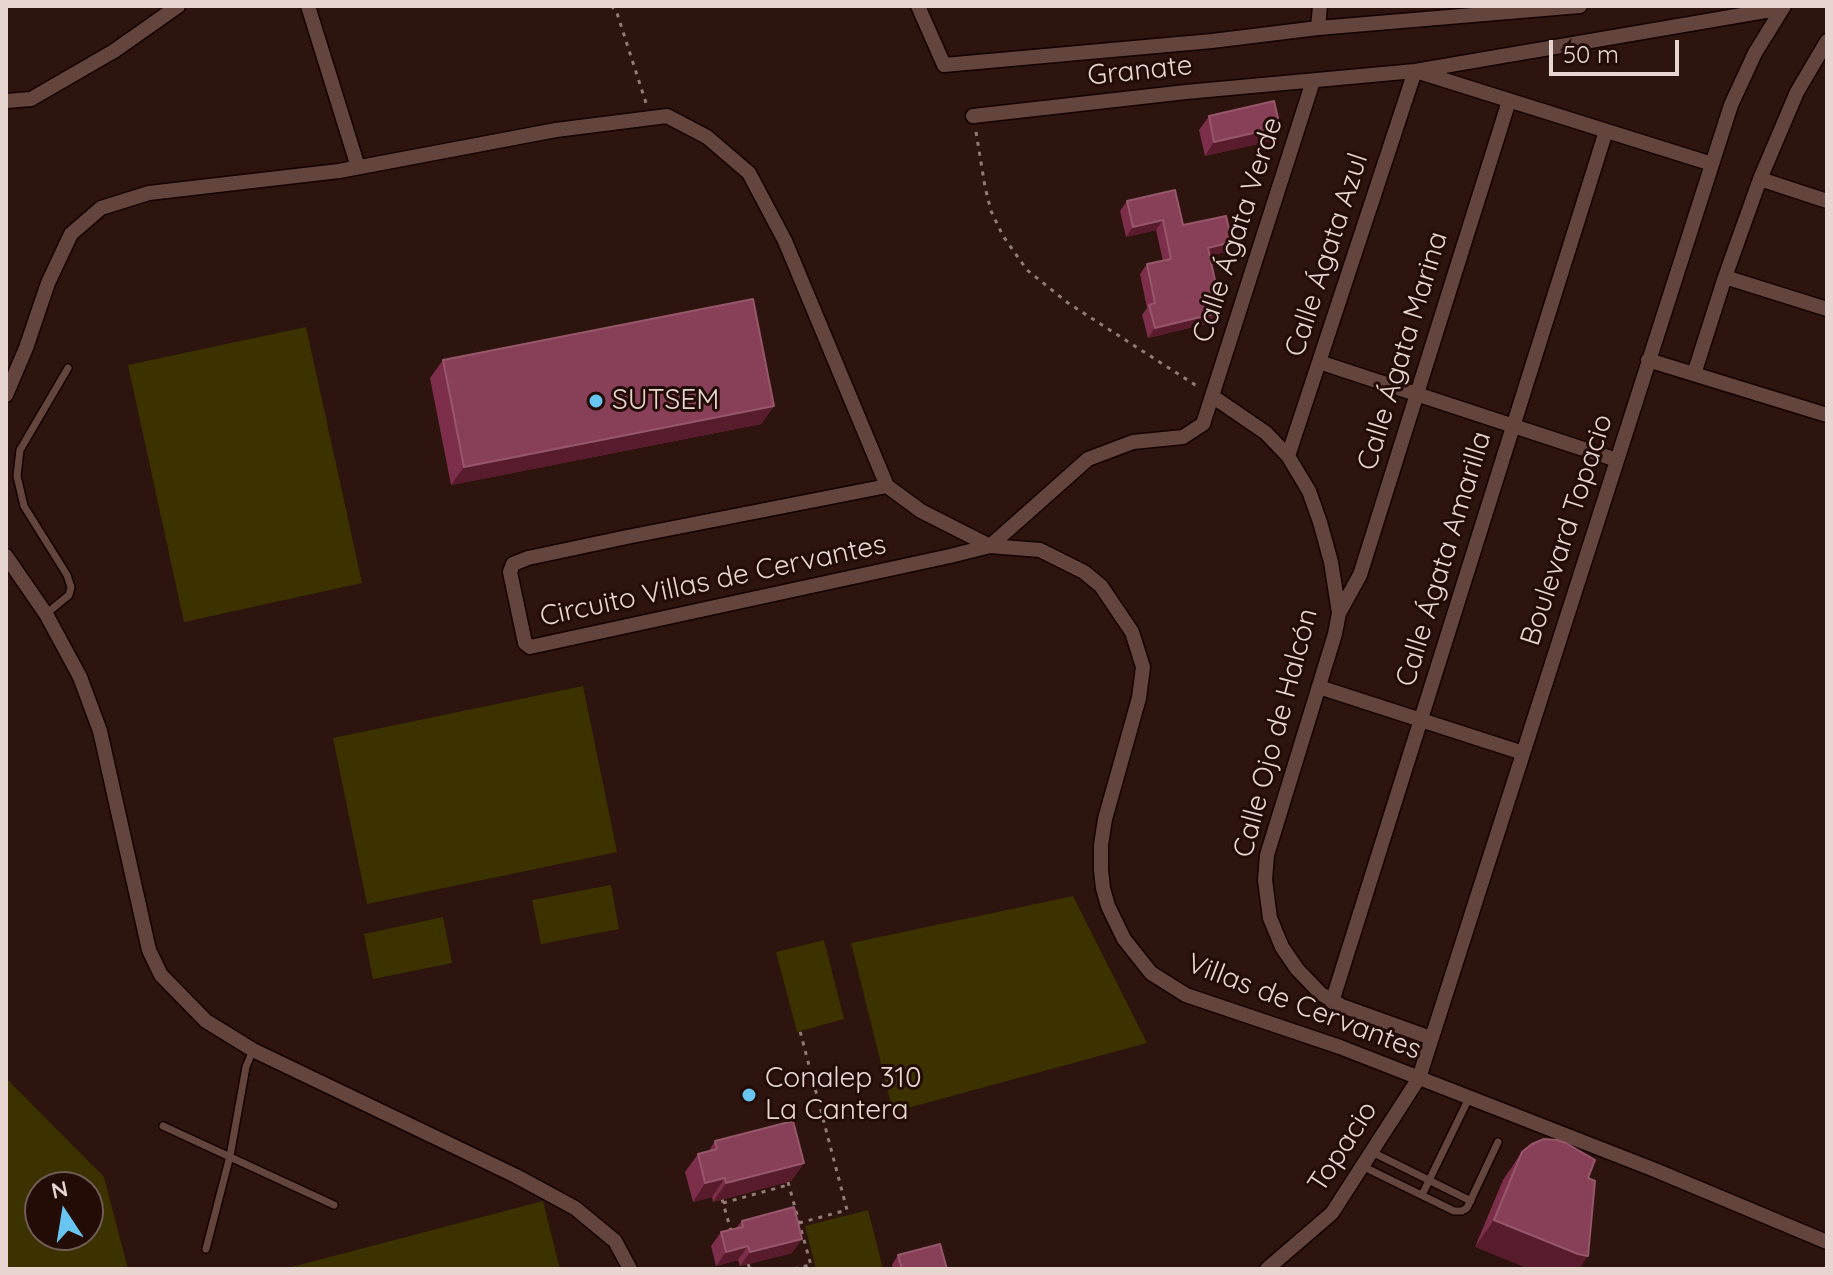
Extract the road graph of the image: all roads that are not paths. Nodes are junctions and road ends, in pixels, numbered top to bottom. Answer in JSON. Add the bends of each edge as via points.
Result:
{"nodes":[{"id":1,"x":178,"y":6,"type":"edge"},
{"id":2,"x":308,"y":6,"type":"edge"},
{"id":3,"x":918,"y":6,"type":"edge"},
{"id":4,"x":1320,"y":6,"type":"edge"},
{"id":5,"x":1580,"y":6,"type":"edge"},
{"id":6,"x":1784,"y":7,"type":"edge"},
{"id":7,"x":1318,"y":28,"type":"junction"},
{"id":8,"x":1827,"y":41,"type":"edge"},
{"id":9,"x":1415,"y":71,"type":"junction"},
{"id":10,"x":1313,"y":81,"type":"junction"},
{"id":11,"x":6,"y":101,"type":"edge"},
{"id":12,"x":1509,"y":101,"type":"junction"},
{"id":13,"x":973,"y":116,"type":"road end"},
{"id":14,"x":1606,"y":131,"type":"junction"},
{"id":15,"x":1712,"y":164,"type":"junction"},
{"id":16,"x":358,"y":167,"type":"junction"},
{"id":17,"x":1760,"y":179,"type":"junction"},
{"id":18,"x":1827,"y":201,"type":"edge"},
{"id":19,"x":1725,"y":277,"type":"junction"},
{"id":20,"x":1827,"y":309,"type":"edge"},
{"id":21,"x":1648,"y":360,"type":"junction"},
{"id":22,"x":1319,"y":362,"type":"junction"},
{"id":23,"x":68,"y":368,"type":"dead end"},
{"id":24,"x":1694,"y":374,"type":"junction"},
{"id":25,"x":1417,"y":394,"type":"junction"},
{"id":26,"x":6,"y":395,"type":"edge"},
{"id":27,"x":1212,"y":396,"type":"junction"},
{"id":28,"x":1827,"y":415,"type":"edge"},
{"id":29,"x":1513,"y":426,"type":"junction"},
{"id":30,"x":1288,"y":456,"type":"junction"},
{"id":31,"x":1617,"y":460,"type":"junction"},
{"id":32,"x":887,"y":486,"type":"junction"},
{"id":33,"x":990,"y":546,"type":"junction"},
{"id":34,"x":6,"y":556,"type":"edge"},
{"id":35,"x":1339,"y":613,"type":"junction"},
{"id":36,"x":46,"y":614,"type":"junction"},
{"id":37,"x":1319,"y":687,"type":"junction"},
{"id":38,"x":1421,"y":720,"type":"junction"},
{"id":39,"x":1523,"y":753,"type":"junction"},
{"id":40,"x":1332,"y":1002,"type":"junction"},
{"id":41,"x":1431,"y":1038,"type":"junction"},
{"id":42,"x":253,"y":1050,"type":"junction"},
{"id":43,"x":1419,"y":1078,"type":"junction"},
{"id":44,"x":1469,"y":1098,"type":"junction"},
{"id":45,"x":163,"y":1126,"type":"dead end"},
{"id":46,"x":1498,"y":1142,"type":"dead end"},
{"id":47,"x":1372,"y":1152,"type":"junction"},
{"id":48,"x":230,"y":1156,"type":"junction"},
{"id":49,"x":1362,"y":1166,"type":"junction"},
{"id":50,"x":1429,"y":1181,"type":"junction"},
{"id":51,"x":1422,"y":1195,"type":"junction"},
{"id":52,"x":1471,"y":1201,"type":"junction"},
{"id":53,"x":334,"y":1205,"type":"dead end"},
{"id":54,"x":1827,"y":1242,"type":"edge"},
{"id":55,"x":206,"y":1249,"type":"dead end"},
{"id":56,"x":630,"y":1269,"type":"edge"},
{"id":57,"x":1267,"y":1269,"type":"edge"}],
"edges":[{"from":1,"to":11,"type":"street","via":[[31,99]]},
{"from":2,"to":16,"type":"street"},
{"from":3,"to":7,"type":"street","via":[[944,65]]},
{"from":4,"to":7,"type":"street"},
{"from":5,"to":7,"type":"street"},
{"from":6,"to":9,"type":"street","name":"Granate"},
{"from":6,"to":15,"type":"street","name":"Boulevard Topacio","via":[[1737,92]]},
{"from":8,"to":17,"type":"street","via":[[1797,92]]},
{"from":9,"to":10,"type":"street","name":"Granate"},
{"from":9,"to":12,"type":"street"},
{"from":9,"to":22,"type":"street","name":"Calle Ágata Azul"},
{"from":10,"to":13,"type":"street","name":"Granate"},
{"from":10,"to":27,"type":"street","name":"Calle Ágata Verde"},
{"from":12,"to":14,"type":"street"},
{"from":12,"to":25,"type":"street","name":"Calle Ágata Marina"},
{"from":14,"to":15,"type":"street"},
{"from":14,"to":29,"type":"street","name":"Calle Ágata Amarilla"},
{"from":15,"to":21,"type":"street","name":"Boulevard Topacio"},
{"from":16,"to":26,"type":"street","via":[[149,193],[101,208],[71,234]]},
{"from":16,"to":32,"type":"street","via":[[556,130],[667,116],[707,137],[749,173],[785,241]]},
{"from":17,"to":18,"type":"street"},
{"from":17,"to":19,"type":"street"},
{"from":19,"to":20,"type":"street"},
{"from":19,"to":24,"type":"street"},
{"from":21,"to":24,"type":"street"},
{"from":21,"to":31,"type":"street","name":"Boulevard Topacio"},
{"from":22,"to":25,"type":"street"},
{"from":22,"to":30,"type":"street","name":"Calle Ágata Azul"},
{"from":23,"to":36,"type":"lane","via":[[20,450],[17,476],[24,506],[71,587]]},
{"from":24,"to":28,"type":"street"},
{"from":25,"to":29,"type":"street"},
{"from":25,"to":35,"type":"street","name":"Calle Ágata Marina","via":[[1360,575]]},
{"from":27,"to":30,"type":"street","name":"Calle Ojo de Halcón","via":[[1266,433]]},
{"from":27,"to":33,"type":"street","name":"Calle Ágata Verde","via":[[1203,424],[1183,437],[1133,442],[1088,459]]},
{"from":29,"to":31,"type":"street"},
{"from":29,"to":38,"type":"street","name":"Calle Ágata Amarilla"},
{"from":30,"to":35,"type":"street","name":"Calle Ojo de Halcón","via":[[1320,522]]},
{"from":31,"to":39,"type":"street","name":"Boulevard Topacio"},
{"from":32,"to":33,"type":"street","name":"Villas de Cervantes","via":[[921,511]]},
{"from":32,"to":33,"type":"street","name":"Circuito Villas de Cervantes","via":[[513,564],[510,572],[525,643],[530,647]]},
{"from":33,"to":43,"type":"street","name":"Villas de Cervantes","via":[[1040,550],[1084,572],[1101,586],[1132,632],[1143,667],[1139,698],[1105,819],[1101,870],[1108,906],[1137,958],[1186,995]]},
{"from":34,"to":36,"type":"street"},
{"from":35,"to":37,"type":"street","name":"Calle Ojo de Halcón"},
{"from":36,"to":42,"type":"street","via":[[80,677],[100,731],[149,950],[161,975],[206,1021]]},
{"from":37,"to":38,"type":"street"},
{"from":37,"to":40,"type":"street","name":"Calle Ojo de Halcón","via":[[1267,855],[1265,880],[1270,918],[1282,947],[1310,985]]},
{"from":38,"to":39,"type":"street"},
{"from":38,"to":40,"type":"street","name":"Calle Ágata Amarilla"},
{"from":39,"to":41,"type":"street","name":"Boulevard Topacio"},
{"from":40,"to":41,"type":"street","name":"Calle Ojo de Halcón"},
{"from":41,"to":43,"type":"street","name":"Boulevard Topacio"},
{"from":42,"to":48,"type":"lane"},
{"from":42,"to":56,"type":"street","via":[[575,1208],[615,1241]]},
{"from":43,"to":44,"type":"street","name":"Villas de Cervantes"},
{"from":43,"to":47,"type":"street","name":"Topacio"},
{"from":44,"to":50,"type":"lane"},
{"from":44,"to":54,"type":"street","name":"Villas de Cervantes"},
{"from":45,"to":48,"type":"lane"},
{"from":46,"to":52,"type":"lane"},
{"from":47,"to":49,"type":"street","name":"Topacio"},
{"from":47,"to":50,"type":"lane"},
{"from":48,"to":53,"type":"lane"},
{"from":48,"to":55,"type":"lane"},
{"from":49,"to":51,"type":"lane"},
{"from":49,"to":57,"type":"street","name":"Topacio","via":[[1332,1213]]},
{"from":50,"to":51,"type":"lane"},
{"from":50,"to":52,"type":"lane"},
{"from":51,"to":52,"type":"lane","via":[[1454,1211],[1462,1211]]}]}
